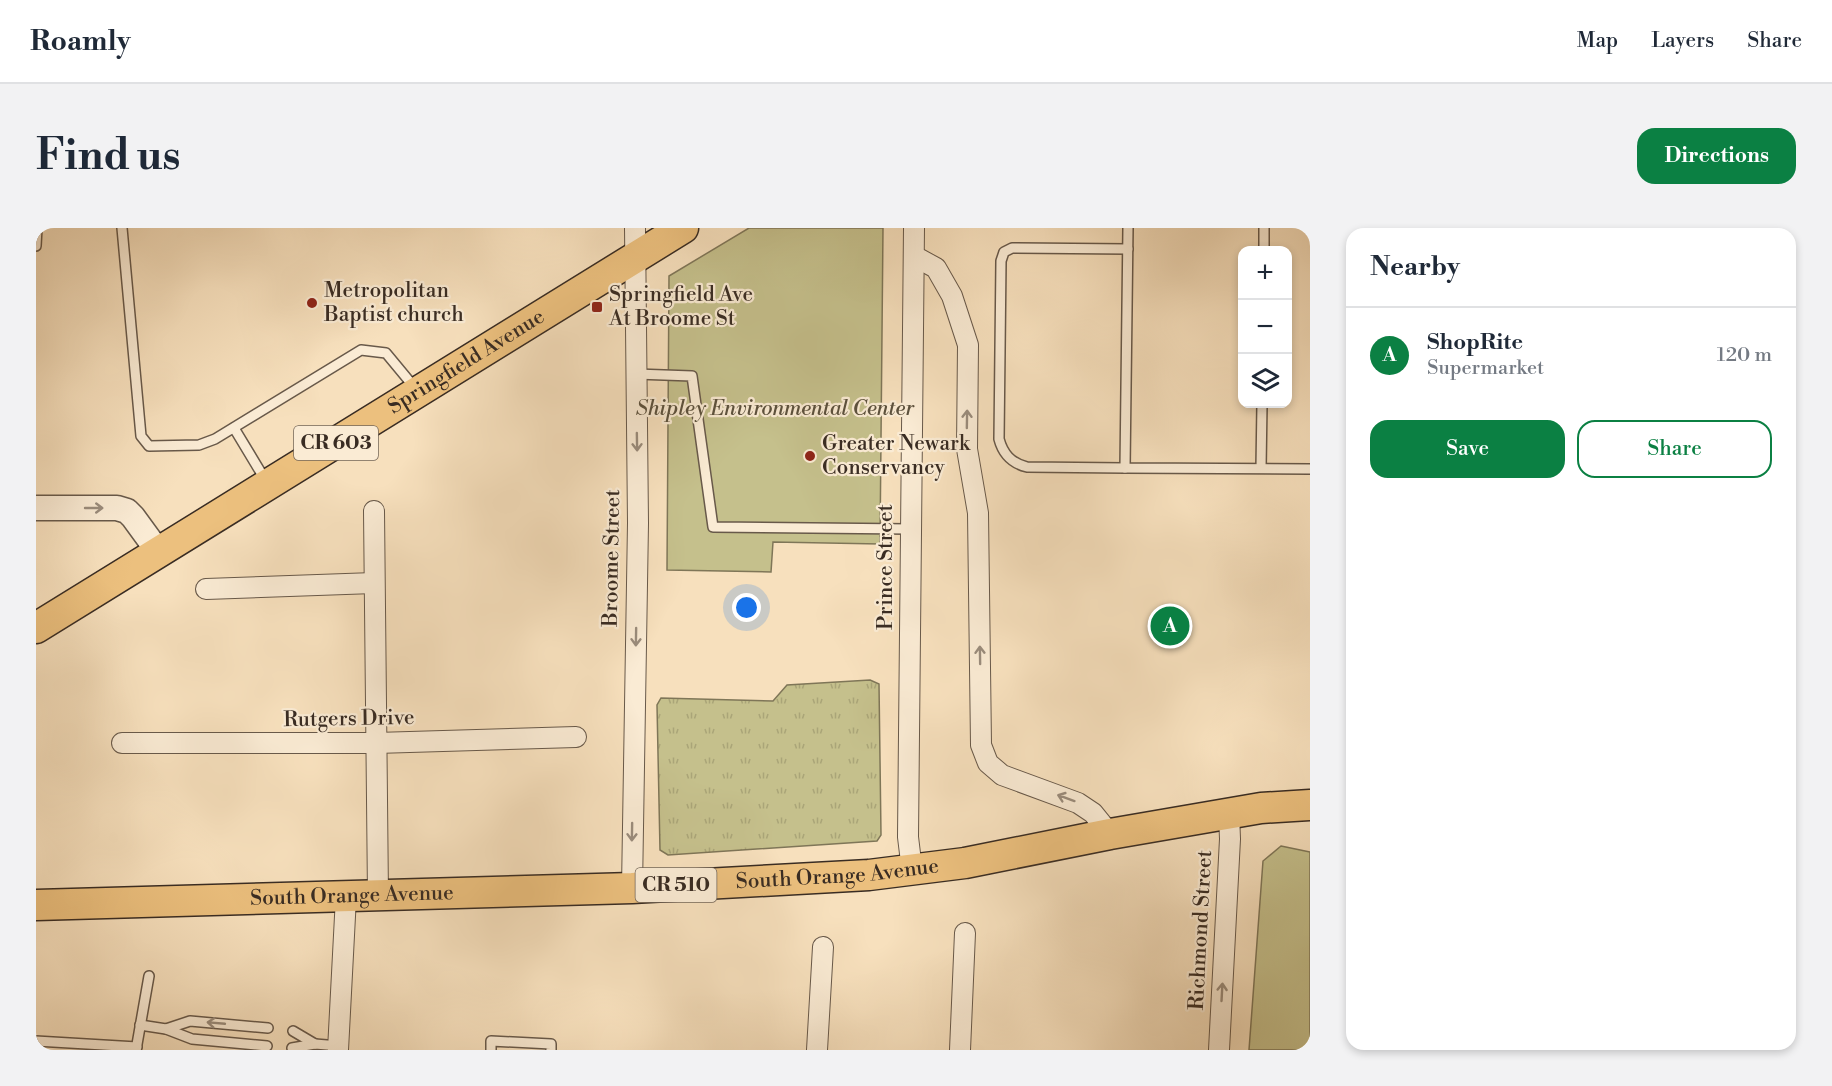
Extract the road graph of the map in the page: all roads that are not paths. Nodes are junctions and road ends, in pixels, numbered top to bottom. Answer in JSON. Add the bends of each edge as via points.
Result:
{"nodes":[{"id":1,"x":37,"y":228,"type":"edge"},
{"id":2,"x":122,"y":228,"type":"edge"},
{"id":3,"x":635,"y":228,"type":"edge"},
{"id":4,"x":683,"y":228,"type":"edge"},
{"id":5,"x":914,"y":228,"type":"edge"},
{"id":6,"x":1128,"y":228,"type":"edge"},
{"id":7,"x":1264,"y":228,"type":"edge"},
{"id":8,"x":36,"y":246,"type":"edge"},
{"id":9,"x":1264,"y":246,"type":"edge"},
{"id":10,"x":1128,"y":249,"type":"junction"},
{"id":11,"x":914,"y":256,"type":"junction"},
{"id":12,"x":635,"y":258,"type":"junction"},
{"id":13,"x":636,"y":374,"type":"junction"},
{"id":14,"x":418,"y":392,"type":"junction"},
{"id":15,"x":1262,"y":408,"type":"edge"},
{"id":16,"x":234,"y":428,"type":"junction"},
{"id":17,"x":1125,"y":468,"type":"junction"},
{"id":18,"x":1261,"y":468,"type":"junction"},
{"id":19,"x":1310,"y":469,"type":"edge"},
{"id":20,"x":268,"y":485,"type":"junction"},
{"id":21,"x":36,"y":508,"type":"edge"},
{"id":22,"x":374,"y":511,"type":"dead end"},
{"id":23,"x":910,"y":529,"type":"junction"},
{"id":24,"x":159,"y":554,"type":"junction"},
{"id":25,"x":374,"y":583,"type":"junction"},
{"id":26,"x":206,"y":589,"type":"dead end"},
{"id":27,"x":36,"y":628,"type":"edge"},
{"id":28,"x":576,"y":737,"type":"dead end"},
{"id":29,"x":122,"y":743,"type":"dead end"},
{"id":30,"x":376,"y":743,"type":"junction"},
{"id":31,"x":1310,"y":805,"type":"edge"},
{"id":32,"x":1229,"y":813,"type":"junction"},
{"id":33,"x":1110,"y":834,"type":"junction"},
{"id":34,"x":912,"y":870,"type":"junction"},
{"id":35,"x":632,"y":888,"type":"junction"},
{"id":36,"x":378,"y":896,"type":"junction"},
{"id":37,"x":346,"y":897,"type":"junction"},
{"id":38,"x":36,"y":905,"type":"edge"},
{"id":39,"x":965,"y":933,"type":"dead end"},
{"id":40,"x":824,"y":947,"type":"dead end"},
{"id":41,"x":149,"y":976,"type":"dead end"},
{"id":42,"x":140,"y":1025,"type":"junction"},
{"id":43,"x":268,"y":1028,"type":"dead end"},
{"id":44,"x":166,"y":1029,"type":"junction"},
{"id":45,"x":293,"y":1031,"type":"dead end"},
{"id":46,"x":36,"y":1041,"type":"edge"},
{"id":47,"x":315,"y":1044,"type":"junction"},
{"id":48,"x":267,"y":1046,"type":"dead end"},
{"id":49,"x":292,"y":1048,"type":"dead end"},
{"id":50,"x":338,"y":1048,"type":"edge"},
{"id":51,"x":137,"y":1049,"type":"edge"},
{"id":52,"x":491,"y":1050,"type":"edge"},
{"id":53,"x":551,"y":1050,"type":"edge"},
{"id":54,"x":816,"y":1050,"type":"edge"},
{"id":55,"x":960,"y":1050,"type":"edge"},
{"id":56,"x":1219,"y":1050,"type":"edge"}],
"edges":[{"from":1,"to":8,"type":"lane"},
{"from":2,"to":16,"type":"lane","via":[[143,439],[153,448],[199,445]]},
{"from":3,"to":12,"type":"street","name":"Broome Street"},
{"from":4,"to":12,"type":"main road","name":"Springfield Avenue","number":"CR 603"},
{"from":5,"to":11,"type":"street","name":"Prince Street"},
{"from":6,"to":10,"type":"lane"},
{"from":7,"to":9,"type":"lane"},
{"from":10,"to":17,"type":"lane"},
{"from":10,"to":17,"type":"lane","via":[[1012,248],[1004,252],[1001,261],[999,439],[1004,453],[1017,464],[1027,466]]},
{"from":11,"to":23,"type":"street","name":"Prince Street"},
{"from":33,"to":11,"type":"street","one_way":true,"via":[[1093,813],[1078,803],[1002,775],[988,763],[981,745],[978,513],[967,449],[968,345],[952,296],[936,268]]},
{"from":12,"to":13,"type":"street","name":"Broome Street"},
{"from":12,"to":14,"type":"main road","name":"Springfield Avenue","number":"CR 603"},
{"from":13,"to":23,"type":"lane","via":[[692,376],[713,527]]},
{"from":13,"to":35,"type":"street","name":"Broome Street","one_way":true,"via":[[638,523]]},
{"from":14,"to":16,"type":"lane","via":[[386,352],[361,350]]},
{"from":14,"to":20,"type":"main road","name":"Springfield Avenue","number":"CR 603"},
{"from":15,"to":18,"type":"lane"},
{"from":16,"to":20,"type":"lane"},
{"from":17,"to":18,"type":"lane"},
{"from":18,"to":19,"type":"lane"},
{"from":20,"to":24,"type":"main road","name":"Springfield Avenue","number":"CR 603"},
{"from":21,"to":24,"type":"street","one_way":true,"via":[[127,511]]},
{"from":22,"to":25,"type":"street"},
{"from":23,"to":34,"type":"street","name":"Prince Street","via":[[908,837]]},
{"from":24,"to":27,"type":"main road","name":"Springfield Avenue","number":"CR 603"},
{"from":25,"to":26,"type":"street"},
{"from":25,"to":30,"type":"street"},
{"from":28,"to":30,"type":"street","name":"Rutgers Drive"},
{"from":29,"to":30,"type":"street","name":"Rutgers Drive"},
{"from":30,"to":36,"type":"street"},
{"from":31,"to":32,"type":"main road","name":"South Orange Avenue","number":"CR 510"},
{"from":32,"to":33,"type":"main road","name":"South Orange Avenue","number":"CR 510"},
{"from":56,"to":32,"type":"street","name":"Richmond Street","one_way":true},
{"from":33,"to":34,"type":"main road","name":"South Orange Avenue","number":"CR 510"},
{"from":34,"to":35,"type":"main road","name":"South Orange Avenue","number":"CR 510"},
{"from":35,"to":36,"type":"main road","name":"South Orange Avenue","number":"CR 510"},
{"from":36,"to":37,"type":"main road","name":"South Orange Avenue","number":"CR 510"},
{"from":37,"to":38,"type":"main road","name":"South Orange Avenue","number":"CR 510"},
{"from":37,"to":50,"type":"street"},
{"from":39,"to":55,"type":"street"},
{"from":40,"to":54,"type":"street"},
{"from":41,"to":42,"type":"lane"},
{"from":42,"to":44,"type":"lane"},
{"from":42,"to":51,"type":"lane"},
{"from":43,"to":44,"type":"lane","one_way":true,"via":[[190,1021]]},
{"from":44,"to":48,"type":"lane","via":[[192,1039]]},
{"from":45,"to":47,"type":"lane"},
{"from":46,"to":51,"type":"lane"},
{"from":47,"to":49,"type":"lane"},
{"from":47,"to":50,"type":"lane"},
{"from":52,"to":53,"type":"lane","via":[[491,1041],[551,1044]]}]}
